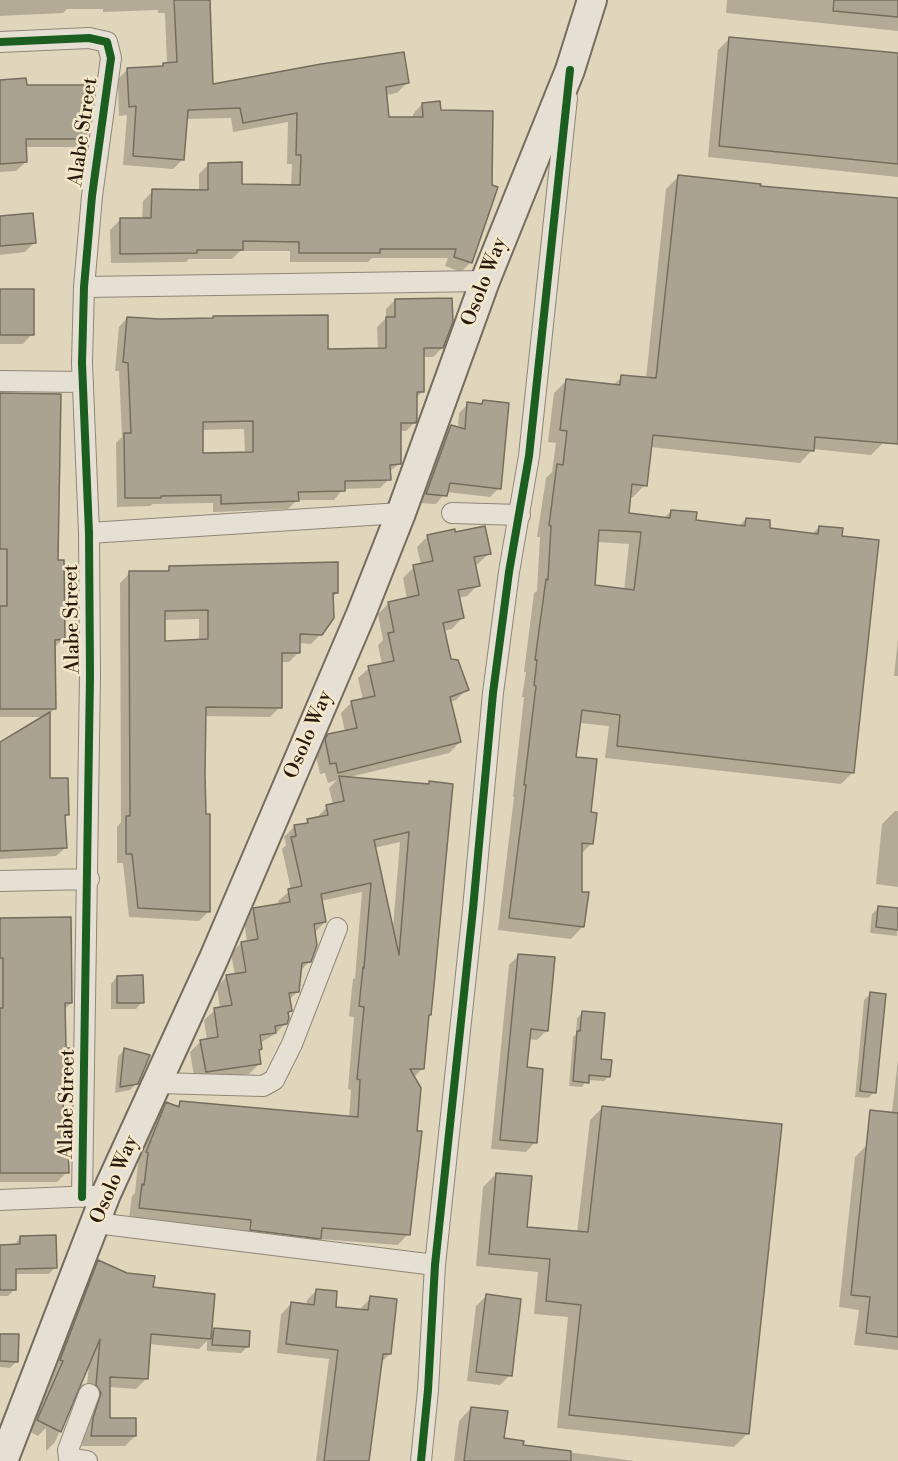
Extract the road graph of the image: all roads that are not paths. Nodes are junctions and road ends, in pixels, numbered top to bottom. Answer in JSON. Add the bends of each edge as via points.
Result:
{"nodes":[{"id":1,"x":592,"y":0,"type":"edge"},
{"id":2,"x":0,"y":42,"type":"edge"},
{"id":3,"x":570,"y":70,"type":"junction"},
{"id":4,"x":484,"y":281,"type":"junction"},
{"id":5,"x":84,"y":286,"type":"junction"},
{"id":6,"x":0,"y":381,"type":"edge"},
{"id":7,"x":83,"y":382,"type":"junction"},
{"id":8,"x":401,"y":513,"type":"junction"},
{"id":9,"x":452,"y":513,"type":"dead end"},
{"id":10,"x":520,"y":515,"type":"junction"},
{"id":11,"x":89,"y":533,"type":"junction"},
{"id":12,"x":88,"y":879,"type":"junction"},
{"id":13,"x":0,"y":880,"type":"edge"},
{"id":14,"x":337,"y":928,"type":"dead end"},
{"id":15,"x":158,"y":1083,"type":"junction"},
{"id":16,"x":94,"y":1196,"type":"junction"},
{"id":17,"x":0,"y":1200,"type":"edge"},
{"id":18,"x":96,"y":1223,"type":"junction"},
{"id":19,"x":435,"y":1265,"type":"junction"},
{"id":20,"x":88,"y":1394,"type":"dead end"},
{"id":21,"x":3,"y":1461,"type":"edge"},
{"id":22,"x":87,"y":1461,"type":"edge"},
{"id":23,"x":421,"y":1461,"type":"edge"}],
"edges":[{"from":1,"to":3,"type":"main road","name":"Osolo Way"},
{"from":2,"to":5,"type":"street","name":"Alabe Street","via":[[89,38],[107,42],[111,58]]},
{"from":3,"to":4,"type":"main road","name":"Osolo Way"},
{"from":3,"to":10,"type":"street"},
{"from":4,"to":5,"type":"street"},
{"from":4,"to":8,"type":"main road","name":"Osolo Way"},
{"from":5,"to":7,"type":"street","name":"Alabe Street"},
{"from":6,"to":7,"type":"street"},
{"from":7,"to":11,"type":"street","name":"Alabe Street"},
{"from":8,"to":11,"type":"street"},
{"from":8,"to":15,"type":"main road","name":"Osolo Way"},
{"from":9,"to":10,"type":"street"},
{"from":10,"to":19,"type":"street","via":[[493,693]]},
{"from":11,"to":12,"type":"street","name":"Alabe Street"},
{"from":12,"to":13,"type":"street"},
{"from":12,"to":16,"type":"street","name":"Alabe Street"},
{"from":14,"to":15,"type":"street","via":[[274,1080],[263,1086]]},
{"from":15,"to":16,"type":"main road","name":"Osolo Way"},
{"from":16,"to":17,"type":"street"},
{"from":16,"to":18,"type":"main road","name":"Osolo Way"},
{"from":18,"to":19,"type":"street"},
{"from":18,"to":21,"type":"main road","name":"Osolo Way"},
{"from":19,"to":23,"type":"street"},
{"from":20,"to":22,"type":"street","via":[[68,1450],[69,1458]]}]}
